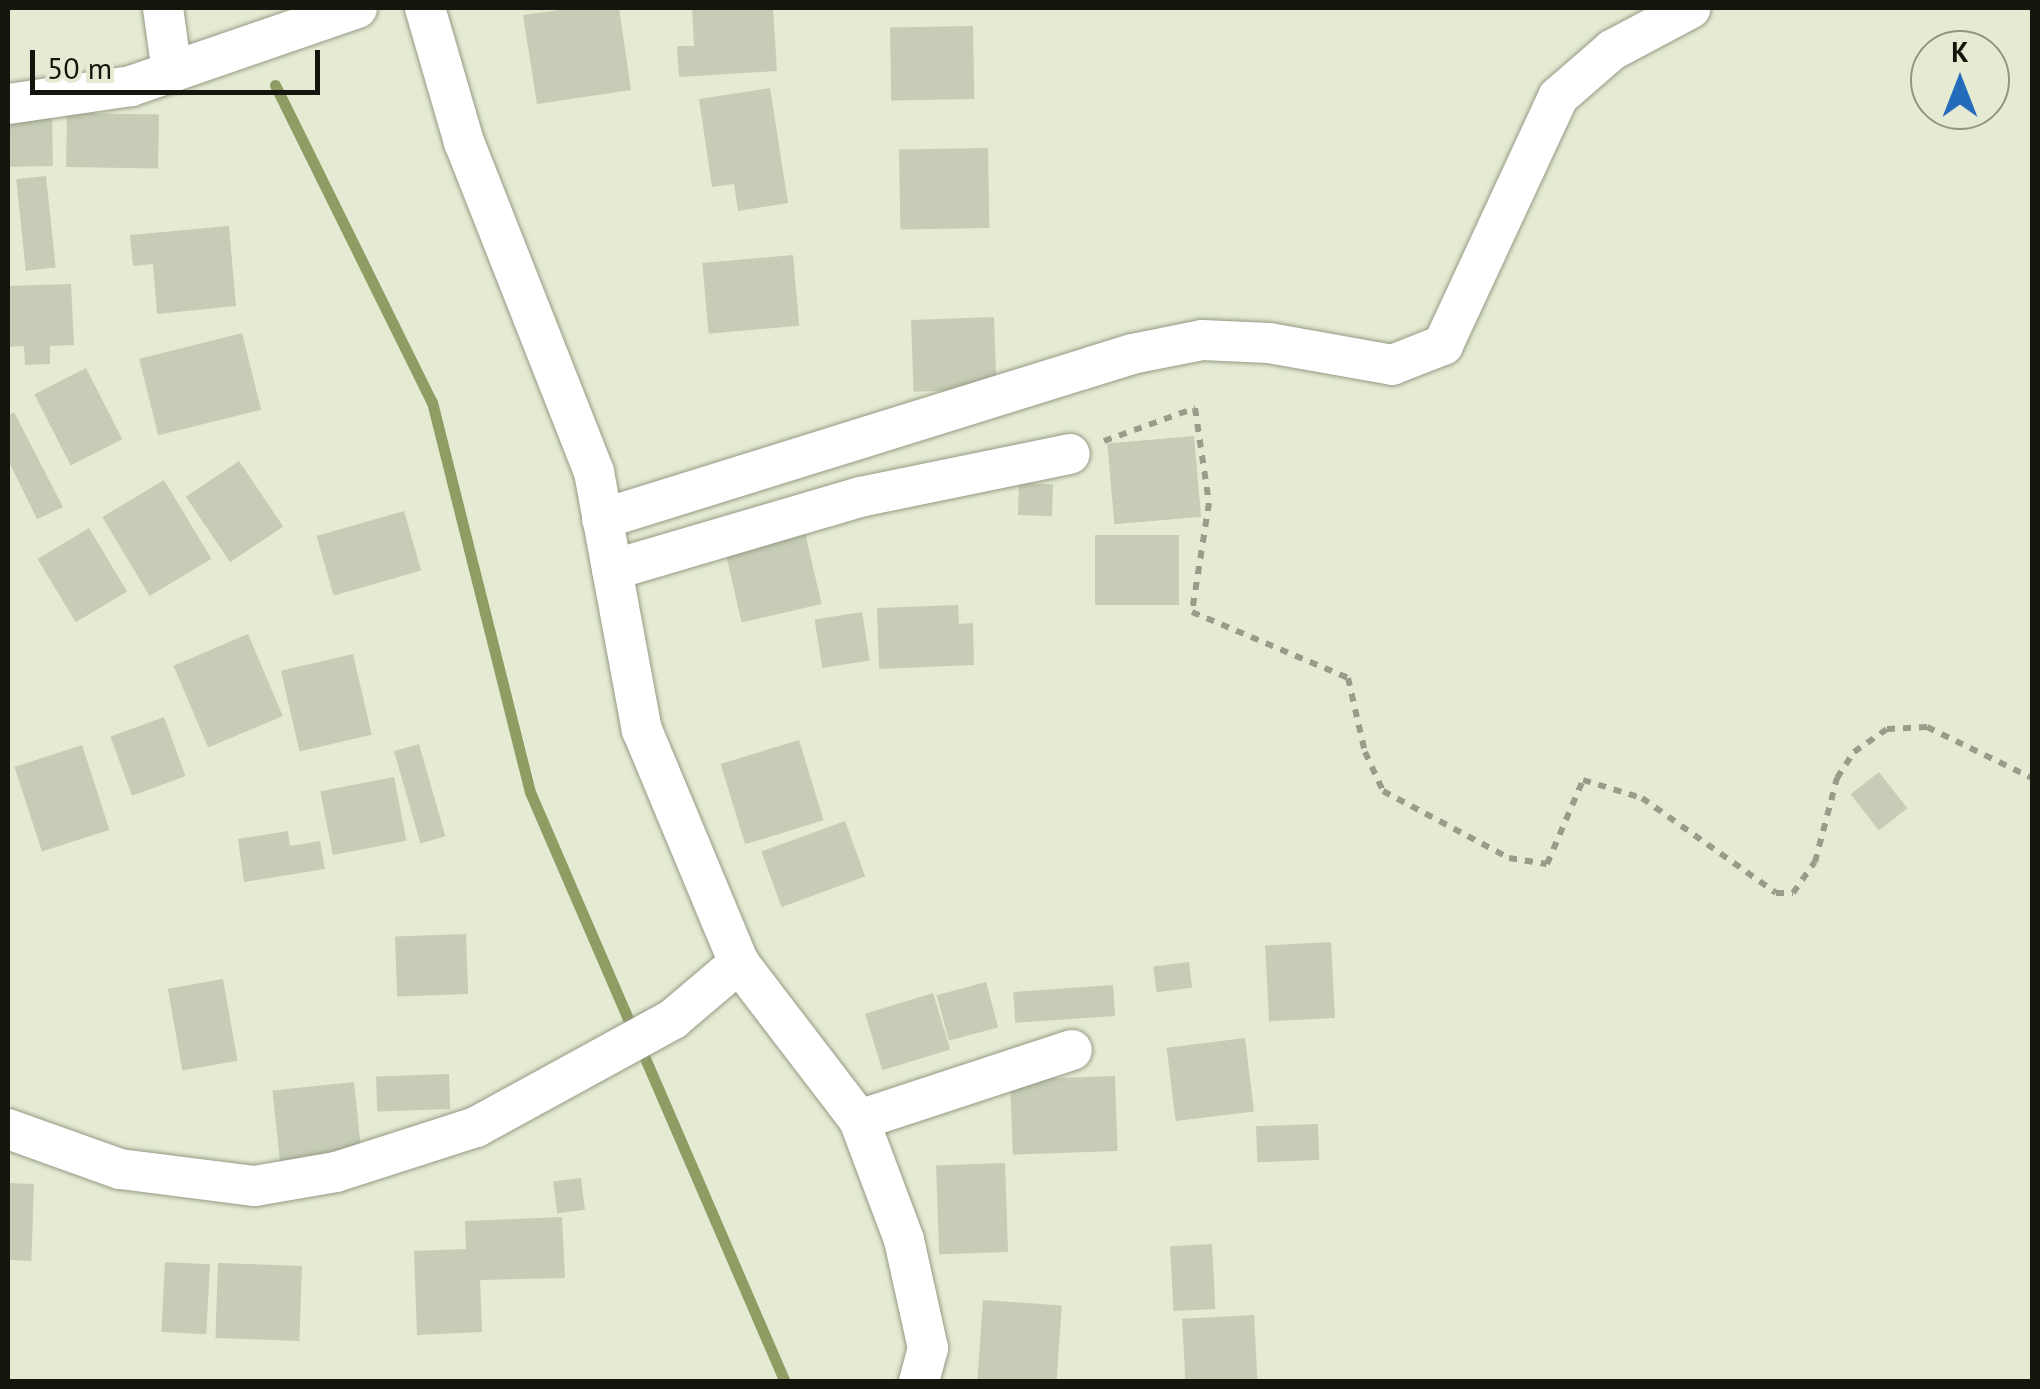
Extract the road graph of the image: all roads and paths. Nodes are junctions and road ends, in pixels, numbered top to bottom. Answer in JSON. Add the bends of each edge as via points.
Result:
{"nodes":[{"id":1,"x":163,"y":8,"type":"edge"},
{"id":2,"x":358,"y":8,"type":"edge"},
{"id":3,"x":426,"y":8,"type":"edge"},
{"id":4,"x":1691,"y":8,"type":"edge"},
{"id":5,"x":172,"y":72,"type":"junction"},
{"id":6,"x":8,"y":104,"type":"edge"},
{"id":7,"x":1070,"y":454,"type":"joint"},
{"id":8,"x":602,"y":520,"type":"junction"},
{"id":9,"x":612,"y":570,"type":"junction"},
{"id":10,"x":2032,"y":778,"type":"edge"},
{"id":11,"x":739,"y":963,"type":"junction"},
{"id":12,"x":1072,"y":1050,"type":"dead end"},
{"id":13,"x":859,"y":1120,"type":"junction"},
{"id":14,"x":8,"y":1129,"type":"edge"},
{"id":15,"x":920,"y":1382,"type":"edge"}],
"edges":[{"from":1,"to":5,"type":"street"},
{"from":2,"to":5,"type":"street"},
{"from":3,"to":8,"type":"street","via":[[464,142],[560,376]]},
{"from":4,"to":8,"type":"street","via":[[1612,50],[1558,97],[1443,345],[1392,365],[1269,342],[1202,340],[1132,354]]},
{"from":5,"to":6,"type":"street"},
{"from":7,"to":9,"type":"street","via":[[860,497]]},
{"from":7,"to":10,"type":"path","via":[[1195,408],[1209,503],[1192,612],[1348,678],[1365,752],[1383,790],[1509,858],[1547,864],[1583,780],[1642,798],[1776,893],[1793,893],[1815,862],[1837,778],[1854,752],[1887,728],[1926,726]]},
{"from":8,"to":9,"type":"street"},
{"from":9,"to":11,"type":"street","via":[[642,730]]},
{"from":11,"to":13,"type":"street"},
{"from":11,"to":14,"type":"street","via":[[672,1019],[476,1128],[336,1172],[254,1186],[120,1169]]},
{"from":12,"to":13,"type":"street"},
{"from":13,"to":15,"type":"street","via":[[904,1240],[928,1348]]}]}
